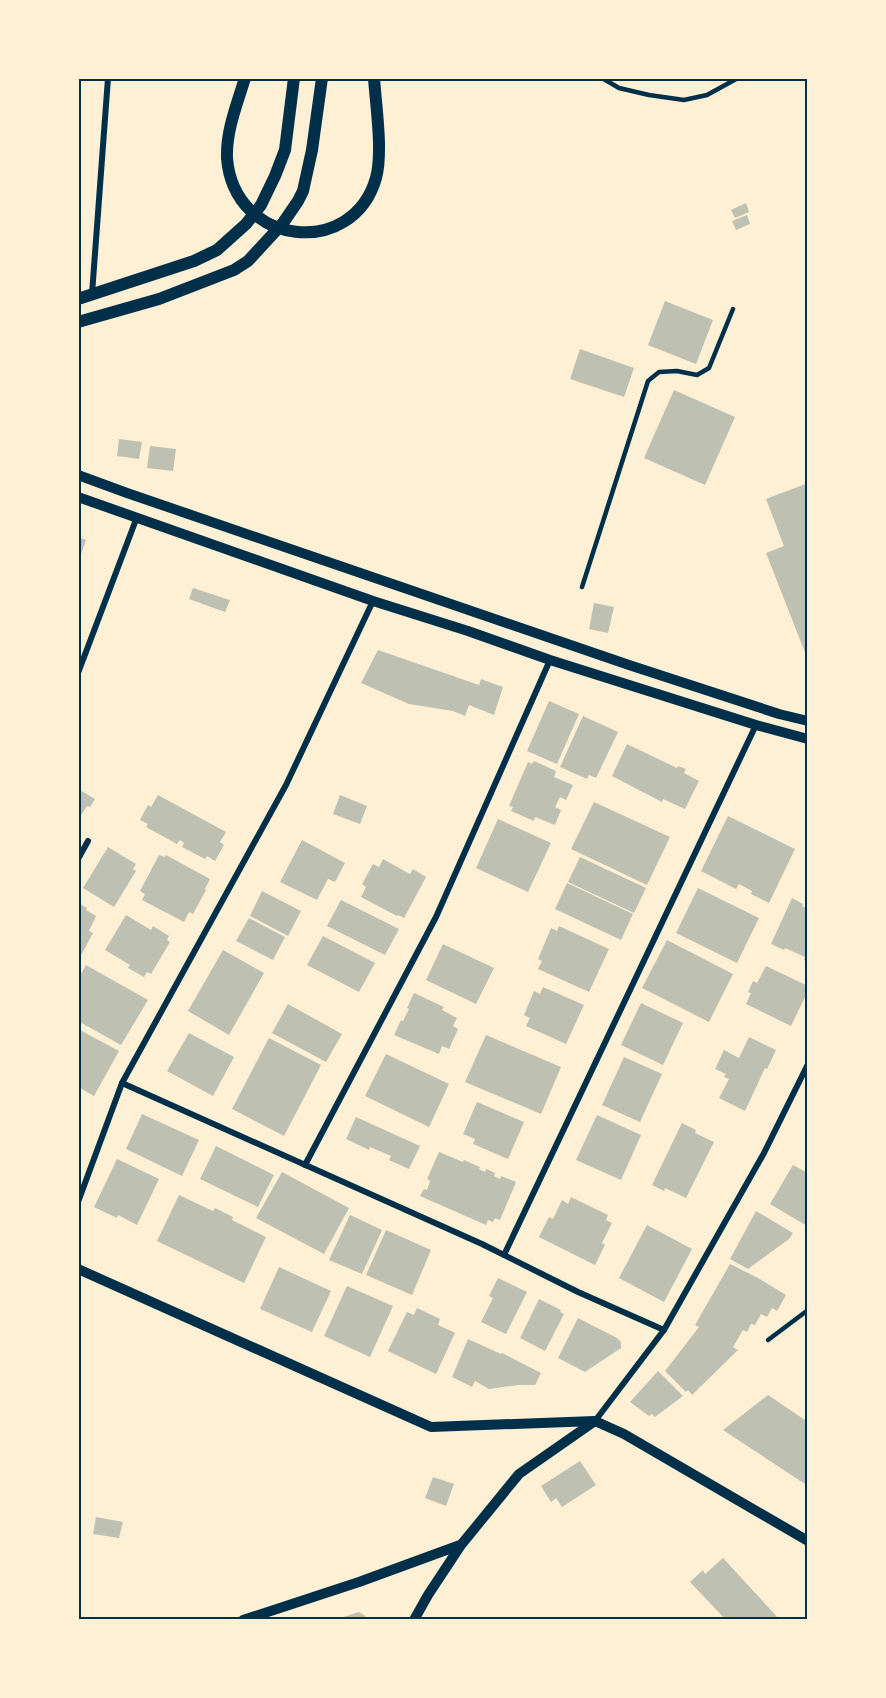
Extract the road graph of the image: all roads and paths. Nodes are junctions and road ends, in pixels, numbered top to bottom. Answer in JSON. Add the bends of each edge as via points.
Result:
{"nodes":[{"id":1,"x":108,"y":78,"type":"edge"},
{"id":2,"x":245,"y":78,"type":"edge"},
{"id":3,"x":294,"y":78,"type":"edge"},
{"id":4,"x":321,"y":78,"type":"edge"},
{"id":5,"x":374,"y":78,"type":"edge"},
{"id":6,"x":602,"y":78,"type":"edge"},
{"id":7,"x":738,"y":78,"type":"edge"},
{"id":8,"x":92,"y":294,"type":"junction"},
{"id":9,"x":78,"y":299,"type":"edge"},
{"id":10,"x":733,"y":309,"type":"dead end"},
{"id":11,"x":78,"y":322,"type":"edge"},
{"id":12,"x":78,"y":475,"type":"edge"},
{"id":13,"x":78,"y":497,"type":"edge"},
{"id":14,"x":137,"y":517,"type":"junction"},
{"id":15,"x":381,"y":580,"type":"junction"},
{"id":16,"x":582,"y":586,"type":"dead end"},
{"id":17,"x":373,"y":601,"type":"junction"},
{"id":18,"x":558,"y":641,"type":"junction"},
{"id":19,"x":550,"y":660,"type":"junction"},
{"id":20,"x":78,"y":673,"type":"edge"},
{"id":21,"x":808,"y":722,"type":"edge"},
{"id":22,"x":756,"y":725,"type":"junction"},
{"id":23,"x":808,"y":739,"type":"edge"},
{"id":24,"x":88,"y":841,"type":"dead end"},
{"id":25,"x":78,"y":859,"type":"edge"},
{"id":26,"x":808,"y":1064,"type":"edge"},
{"id":27,"x":122,"y":1083,"type":"junction"},
{"id":28,"x":305,"y":1165,"type":"junction"},
{"id":29,"x":78,"y":1203,"type":"edge"},
{"id":30,"x":504,"y":1255,"type":"junction"},
{"id":31,"x":78,"y":1269,"type":"edge"},
{"id":32,"x":808,"y":1310,"type":"edge"},
{"id":33,"x":664,"y":1330,"type":"junction"},
{"id":34,"x":768,"y":1340,"type":"dead end"},
{"id":35,"x":595,"y":1421,"type":"junction"},
{"id":36,"x":808,"y":1541,"type":"edge"},
{"id":37,"x":461,"y":1545,"type":"junction"},
{"id":38,"x":243,"y":1620,"type":"edge"},
{"id":39,"x":414,"y":1620,"type":"edge"}],
"edges":[{"from":1,"to":8,"type":"street"},
{"from":2,"to":5,"type":"main road","via":[[228,137],[230,176],[240,200],[253,214],[271,226],[304,232],[323,231],[339,224],[366,199],[375,181],[380,162]]},
{"from":3,"to":8,"type":"main road","via":[[285,150],[261,205],[246,224],[217,250],[194,261]]},
{"from":4,"to":11,"type":"main road","via":[[303,190],[283,223],[248,261],[159,299]]},
{"from":6,"to":7,"type":"lane","via":[[619,88],[684,100],[707,96]]},
{"from":8,"to":9,"type":"main road"},
{"from":10,"to":16,"type":"lane","via":[[709,368],[697,375],[659,372],[648,381]]},
{"from":12,"to":15,"type":"street"},
{"from":13,"to":14,"type":"street"},
{"from":14,"to":17,"type":"street"},
{"from":14,"to":20,"type":"street"},
{"from":15,"to":17,"type":"street"},
{"from":15,"to":18,"type":"street"},
{"from":17,"to":19,"type":"street"},
{"from":17,"to":27,"type":"street","via":[[286,785]]},
{"from":18,"to":19,"type":"street"},
{"from":18,"to":21,"type":"street"},
{"from":19,"to":22,"type":"street"},
{"from":19,"to":28,"type":"street","via":[[436,917]]},
{"from":22,"to":23,"type":"street"},
{"from":22,"to":30,"type":"street"},
{"from":24,"to":25,"type":"street"},
{"from":26,"to":33,"type":"street","via":[[764,1153]]},
{"from":27,"to":28,"type":"street"},
{"from":27,"to":29,"type":"street"},
{"from":28,"to":30,"type":"street"},
{"from":30,"to":33,"type":"street"},
{"from":31,"to":35,"type":"street","via":[[431,1427]]},
{"from":32,"to":34,"type":"lane"},
{"from":33,"to":35,"type":"street"},
{"from":35,"to":36,"type":"street"},
{"from":35,"to":37,"type":"street","via":[[519,1474]]},
{"from":37,"to":38,"type":"street"},
{"from":37,"to":39,"type":"street"}]}
